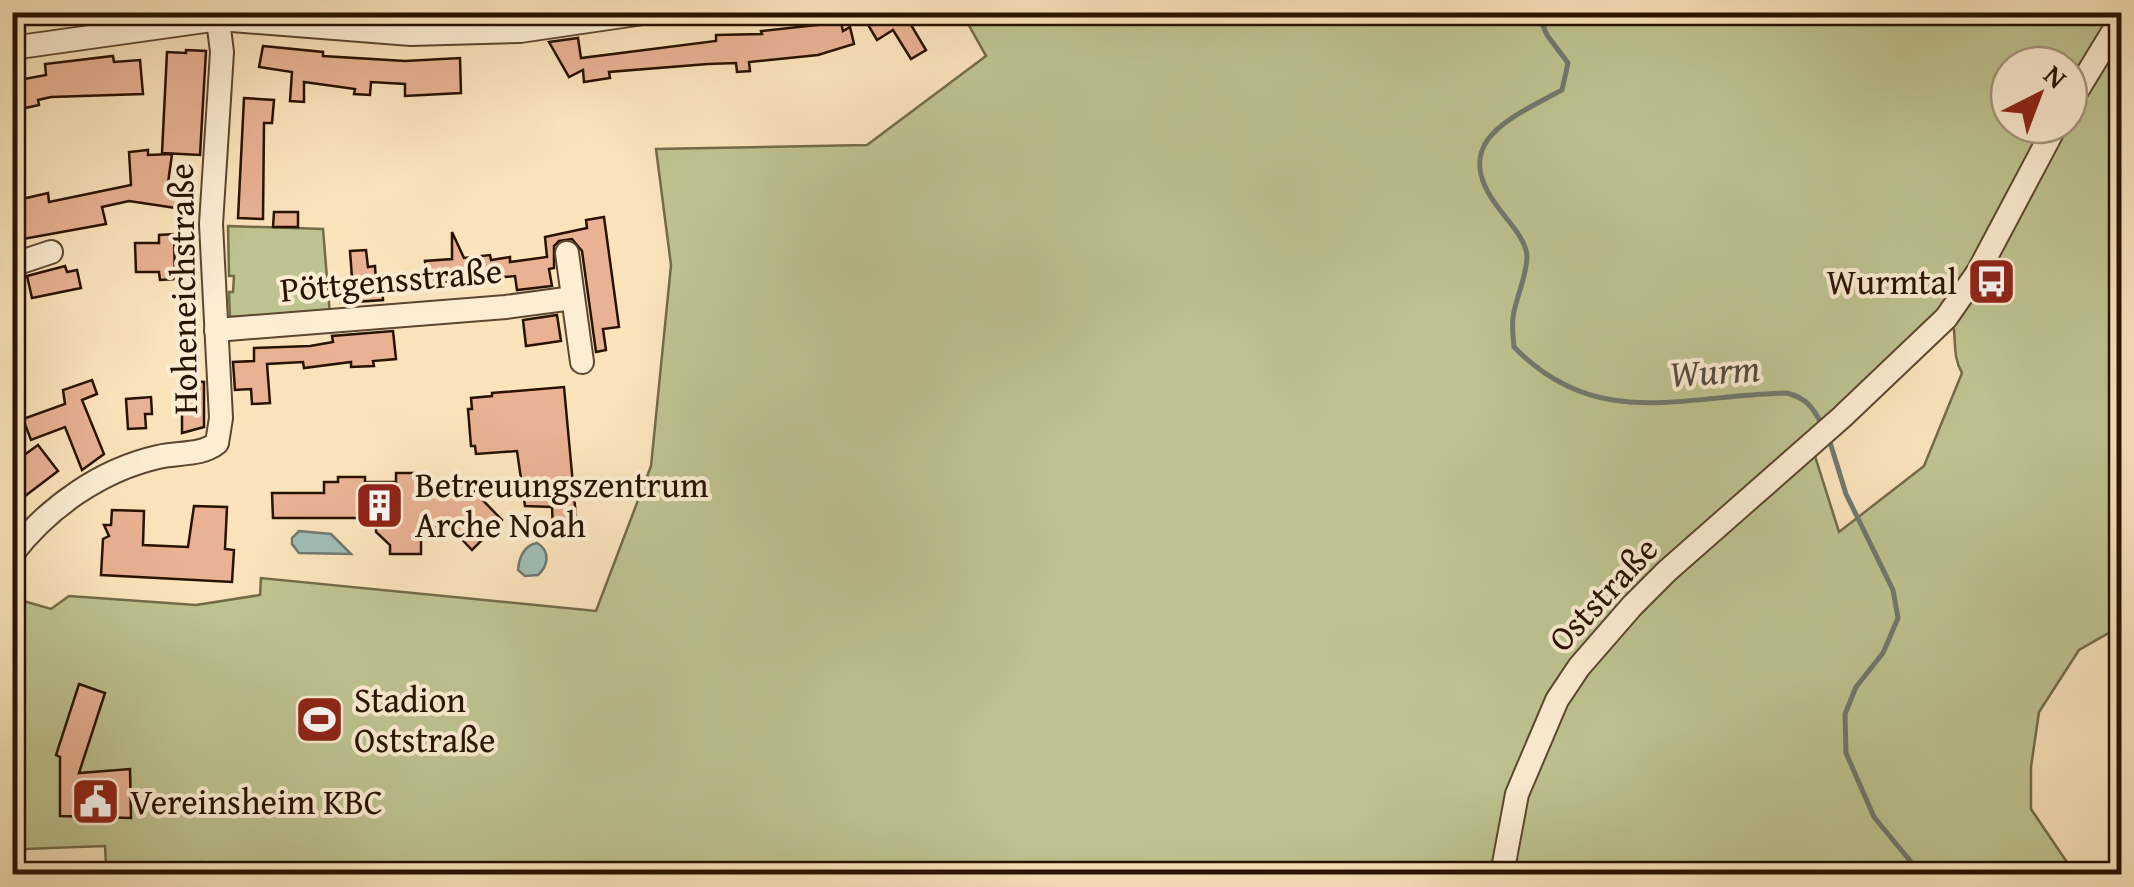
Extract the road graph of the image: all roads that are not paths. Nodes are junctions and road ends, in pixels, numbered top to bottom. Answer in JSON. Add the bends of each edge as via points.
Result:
{"nodes":[{"id":1,"x":650,"y":12,"type":"edge"},
{"id":2,"x":218,"y":16,"type":"edge"},
{"id":3,"x":2122,"y":16,"type":"edge"},
{"id":4,"x":599,"y":17,"type":"edge"},
{"id":5,"x":12,"y":48,"type":"edge"},
{"id":6,"x":2089,"y":71,"type":"edge"},
{"id":7,"x":2045,"y":145,"type":"edge"},
{"id":8,"x":52,"y":252,"type":"dead end"},
{"id":9,"x":567,"y":253,"type":"dead end"},
{"id":10,"x":12,"y":265,"type":"edge"},
{"id":11,"x":573,"y":298,"type":"junction"},
{"id":12,"x":216,"y":330,"type":"junction"},
{"id":13,"x":582,"y":362,"type":"dead end"},
{"id":14,"x":12,"y":554,"type":"edge"},
{"id":15,"x":1502,"y":874,"type":"edge"}],
"edges":[{"from":1,"to":4,"type":"street"},
{"from":2,"to":4,"type":"street","via":[[410,34],[520,30]]},
{"from":2,"to":5,"type":"street"},
{"from":2,"to":12,"type":"street","name":"Hoheneichstraße","via":[[222,52],[211,224]]},
{"from":3,"to":6,"type":"street"},
{"from":7,"to":15,"type":"street","name":"Oststraße","via":[[1946,318],[1632,606],[1580,667],[1557,700],[1516,794]]},
{"from":8,"to":10,"type":"street"},
{"from":9,"to":11,"type":"street"},
{"from":11,"to":12,"type":"street","name":"Pöttgensstraße"},
{"from":11,"to":13,"type":"street"},
{"from":12,"to":14,"type":"street","name":"Hoheneichstraße","via":[[218,443],[111,472],[50,513]]}]}
